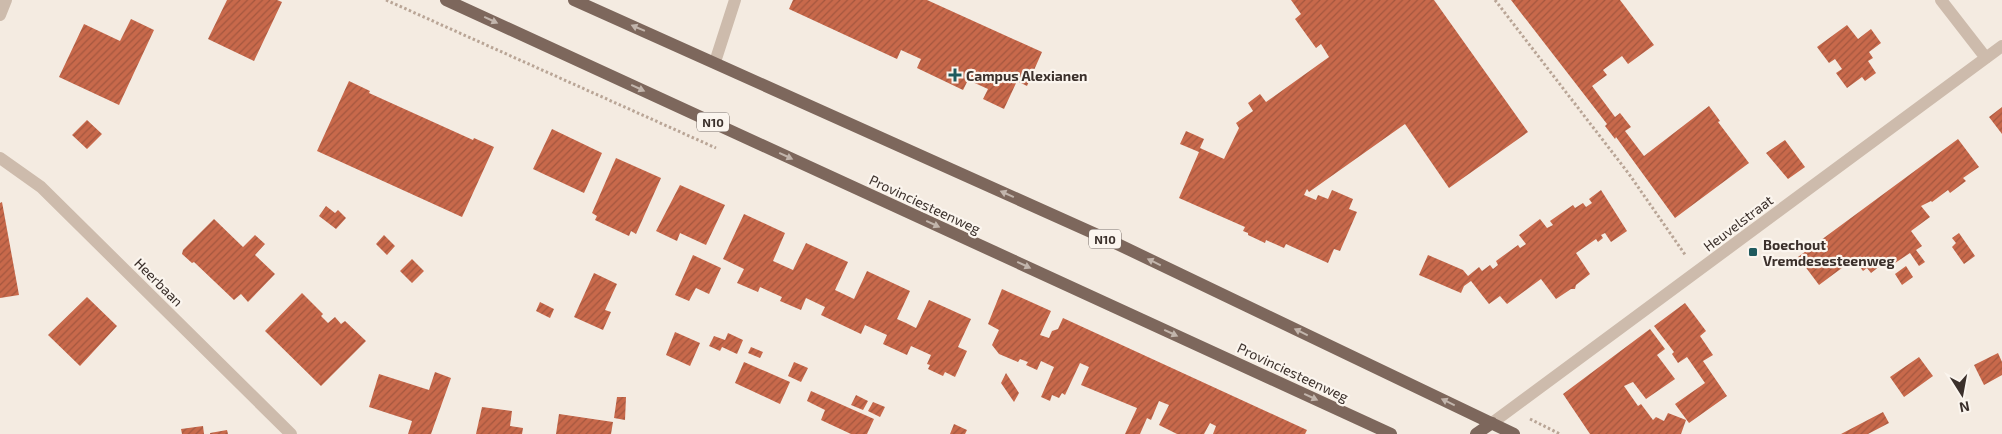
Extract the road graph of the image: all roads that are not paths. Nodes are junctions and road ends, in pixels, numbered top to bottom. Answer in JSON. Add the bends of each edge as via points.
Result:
{"nodes":[{"id":1,"x":6,"y":0,"type":"edge"},
{"id":2,"x":446,"y":0,"type":"edge"},
{"id":3,"x":574,"y":0,"type":"edge"},
{"id":4,"x":735,"y":0,"type":"edge"},
{"id":5,"x":1942,"y":0,"type":"edge"},
{"id":6,"x":0,"y":15,"type":"edge"},
{"id":7,"x":2002,"y":46,"type":"edge"},
{"id":8,"x":1986,"y":58,"type":"junction"},
{"id":9,"x":715,"y":62,"type":"junction"},
{"id":10,"x":0,"y":158,"type":"edge"},
{"id":11,"x":1492,"y":423,"type":"junction"},
{"id":12,"x":291,"y":434,"type":"edge"},
{"id":13,"x":1392,"y":434,"type":"edge"},
{"id":14,"x":1476,"y":434,"type":"edge"},
{"id":15,"x":1514,"y":434,"type":"edge"}],
"edges":[{"from":1,"to":6,"type":"street"},
{"from":2,"to":13,"type":"main road","name":"Provinciesteenweg","number":"N10","one_way":true},
{"from":9,"to":3,"type":"main road","number":"N10","one_way":true},
{"from":4,"to":9,"type":"street"},
{"from":5,"to":8,"type":"street"},
{"from":7,"to":8,"type":"street","name":"Heuvelstraat"},
{"from":8,"to":11,"type":"street","name":"Heuvelstraat"},
{"from":11,"to":9,"type":"main road","number":"N10","one_way":true,"via":[[1111,241]]},
{"from":10,"to":12,"type":"street","name":"Heerbaan","via":[[41,187]]},
{"from":11,"to":14,"type":"main road"},
{"from":11,"to":15,"type":"main road","number":"N10"}]}
